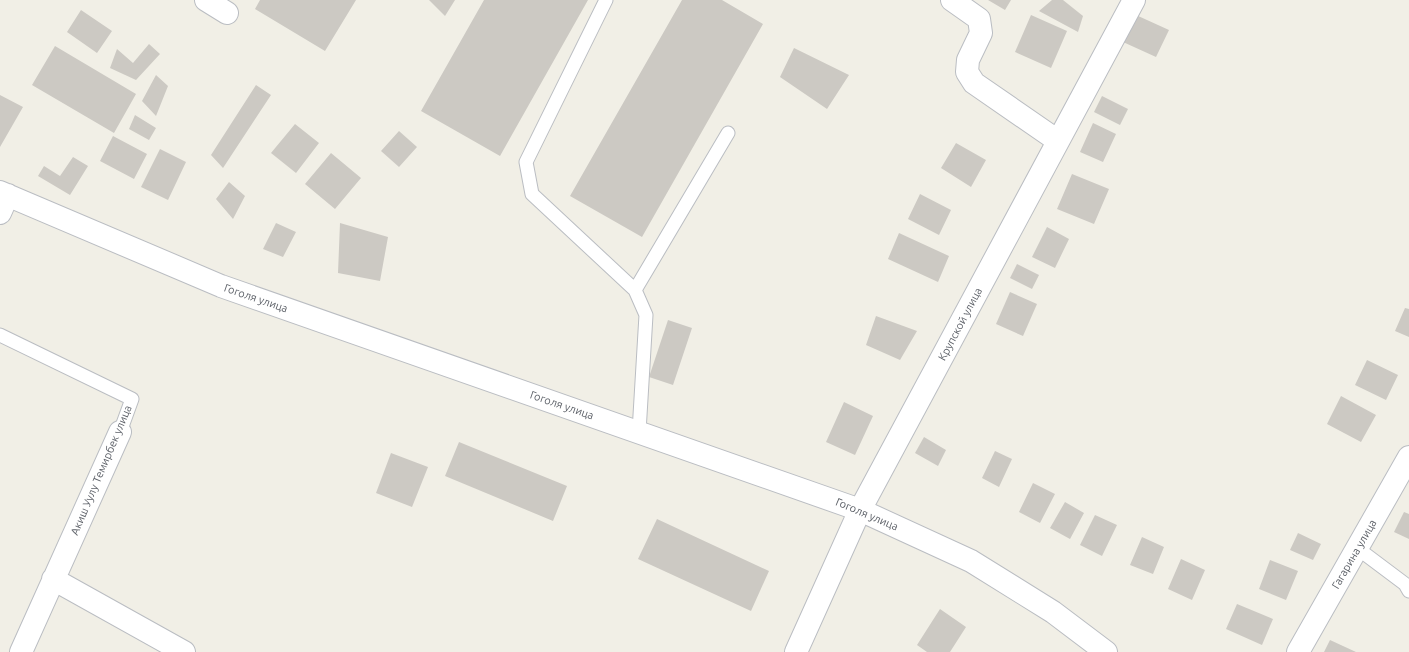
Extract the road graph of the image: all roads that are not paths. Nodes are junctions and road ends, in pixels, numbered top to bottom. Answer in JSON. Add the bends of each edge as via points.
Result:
{"nodes":[{"id":1,"x":206,"y":0,"type":"edge"},
{"id":2,"x":606,"y":0,"type":"edge"},
{"id":3,"x":952,"y":0,"type":"edge"},
{"id":4,"x":1134,"y":0,"type":"edge"},
{"id":5,"x":227,"y":13,"type":"dead end"},
{"id":6,"x":728,"y":133,"type":"dead end"},
{"id":7,"x":1058,"y":142,"type":"junction"},
{"id":8,"x":3,"y":200,"type":"edge"},
{"id":9,"x":635,"y":290,"type":"junction"},
{"id":10,"x":0,"y":335,"type":"edge"},
{"id":11,"x":120,"y":432,"type":"joint"},
{"id":12,"x":639,"y":432,"type":"junction"},
{"id":13,"x":1409,"y":457,"type":"edge"},
{"id":14,"x":860,"y":510,"type":"junction"},
{"id":15,"x":1357,"y":548,"type":"junction"},
{"id":16,"x":53,"y":579,"type":"junction"},
{"id":17,"x":1409,"y":591,"type":"edge"},
{"id":18,"x":20,"y":652,"type":"edge"},
{"id":19,"x":184,"y":652,"type":"edge"},
{"id":20,"x":796,"y":652,"type":"edge"},
{"id":21,"x":1106,"y":652,"type":"edge"},
{"id":22,"x":1298,"y":652,"type":"edge"}],
"edges":[{"from":1,"to":5,"type":"street"},
{"from":2,"to":9,"type":"lane","via":[[526,162],[532,194]]},
{"from":3,"to":7,"type":"street","via":[[979,19],[981,33],[968,60],[967,72],[974,83]]},
{"from":4,"to":7,"type":"street","name":"Крупской улица"},
{"from":6,"to":9,"type":"lane"},
{"from":7,"to":14,"type":"street","name":"Крупской улица"},
{"from":8,"to":12,"type":"street","name":"Гоголя улица","via":[[221,286]]},
{"from":9,"to":12,"type":"lane","via":[[646,315]]},
{"from":10,"to":11,"type":"lane","name":"Акиш Уулу Темирбек улица","via":[[132,399]]},
{"from":11,"to":16,"type":"street","name":"Акиш Уулу Темирбек улица"},
{"from":12,"to":14,"type":"street","name":"Гоголя улица"},
{"from":13,"to":15,"type":"street","name":"Гагарина улица"},
{"from":14,"to":20,"type":"street","name":"Крупской улица"},
{"from":14,"to":21,"type":"street","name":"Гоголя улица","via":[[971,561],[1053,612]]},
{"from":15,"to":17,"type":"lane","via":[[1405,584]]},
{"from":15,"to":22,"type":"street","name":"Гагарина улица"},
{"from":16,"to":18,"type":"street","name":"Акиш Уулу Темирбек улица"},
{"from":16,"to":19,"type":"street"}]}
